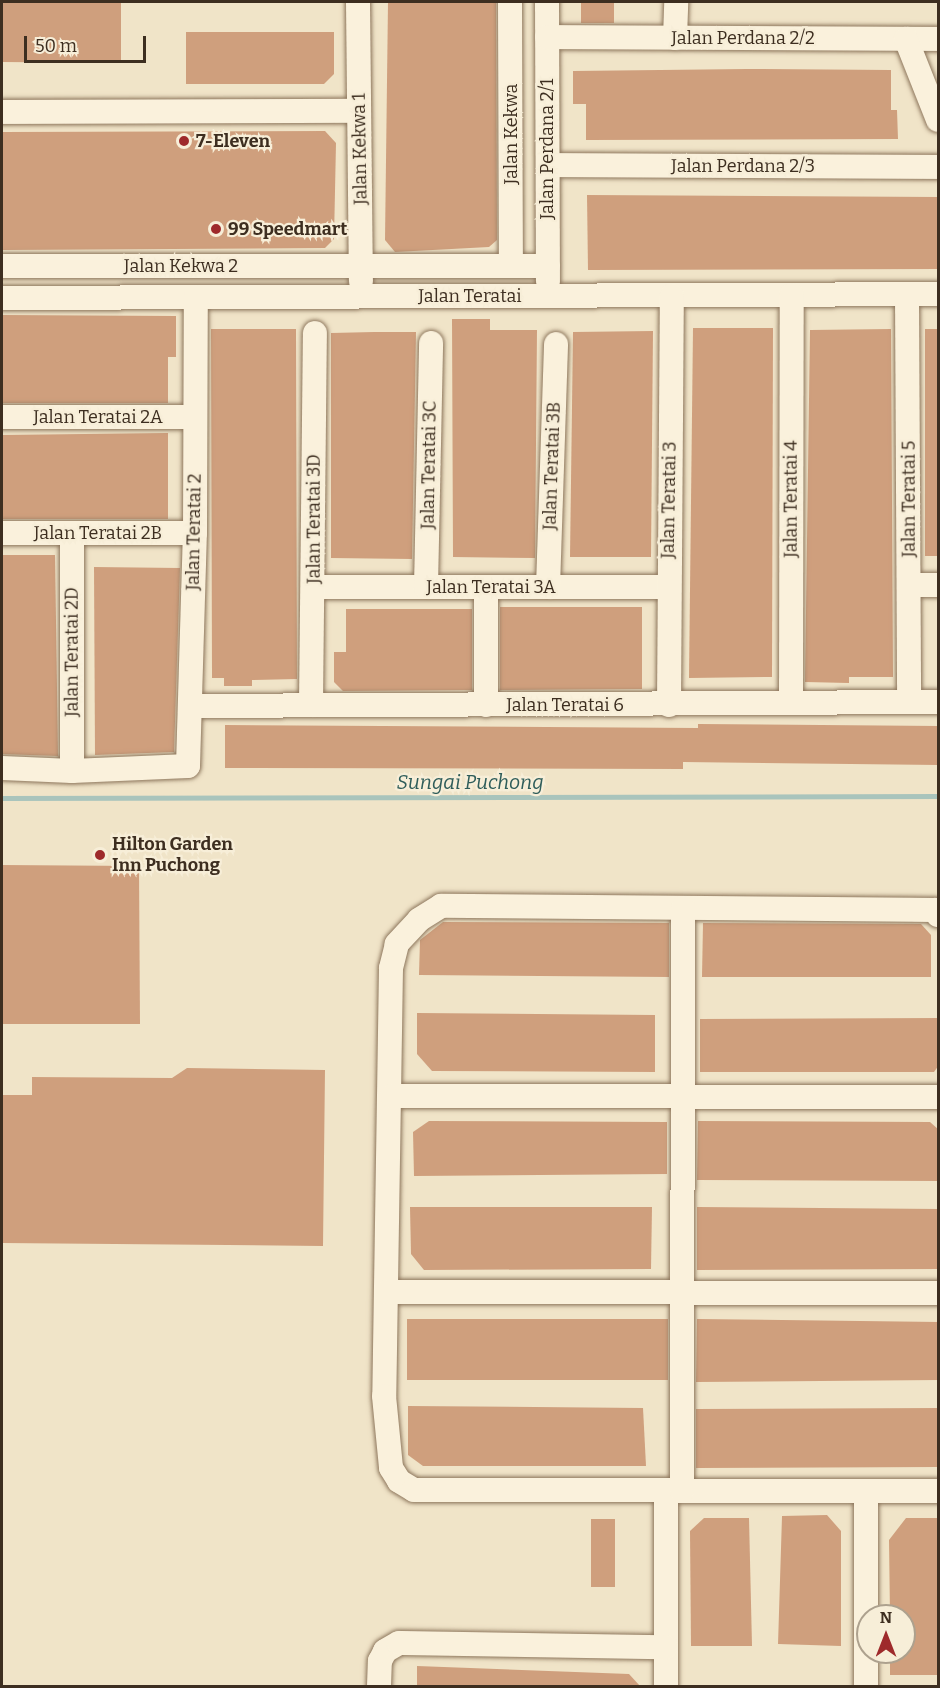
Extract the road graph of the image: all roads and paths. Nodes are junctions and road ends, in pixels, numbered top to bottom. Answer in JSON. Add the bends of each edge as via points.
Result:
{"nodes":[{"id":1,"x":358,"y":2,"type":"edge"},
{"id":2,"x":510,"y":2,"type":"edge"},
{"id":3,"x":547,"y":2,"type":"edge"},
{"id":4,"x":676,"y":2,"type":"edge"},
{"id":5,"x":547,"y":38,"type":"junction"},
{"id":6,"x":675,"y":38,"type":"junction"},
{"id":7,"x":906,"y":39,"type":"junction"},
{"id":8,"x":939,"y":39,"type":"edge"},
{"id":9,"x":359,"y":111,"type":"junction"},
{"id":10,"x":2,"y":112,"type":"edge"},
{"id":11,"x":939,"y":120,"type":"edge"},
{"id":12,"x":548,"y":165,"type":"junction"},
{"id":13,"x":939,"y":167,"type":"edge"},
{"id":14,"x":361,"y":265,"type":"junction"},
{"id":15,"x":2,"y":266,"type":"edge"},
{"id":16,"x":511,"y":266,"type":"junction"},
{"id":17,"x":548,"y":266,"type":"junction"},
{"id":18,"x":939,"y":294,"type":"edge"},
{"id":19,"x":792,"y":295,"type":"junction"},
{"id":20,"x":907,"y":295,"type":"junction"},
{"id":21,"x":548,"y":296,"type":"junction"},
{"id":22,"x":672,"y":296,"type":"junction"},
{"id":23,"x":196,"y":297,"type":"junction"},
{"id":24,"x":361,"y":297,"type":"junction"},
{"id":25,"x":2,"y":298,"type":"edge"},
{"id":26,"x":315,"y":333,"type":"dead end"},
{"id":27,"x":431,"y":343,"type":"dead end"},
{"id":28,"x":556,"y":344,"type":"dead end"},
{"id":29,"x":2,"y":417,"type":"edge"},
{"id":30,"x":195,"y":417,"type":"junction"},
{"id":31,"x":2,"y":533,"type":"edge"},
{"id":32,"x":72,"y":533,"type":"junction"},
{"id":33,"x":195,"y":533,"type":"junction"},
{"id":34,"x":909,"y":585,"type":"junction"},
{"id":35,"x":939,"y":585,"type":"edge"},
{"id":36,"x":314,"y":587,"type":"junction"},
{"id":37,"x":426,"y":587,"type":"junction"},
{"id":38,"x":486,"y":587,"type":"junction"},
{"id":39,"x":548,"y":587,"type":"junction"},
{"id":40,"x":669,"y":587,"type":"junction"},
{"id":41,"x":909,"y":702,"type":"junction"},
{"id":42,"x":939,"y":702,"type":"edge"},
{"id":43,"x":791,"y":703,"type":"junction"},
{"id":44,"x":311,"y":705,"type":"junction"},
{"id":45,"x":486,"y":705,"type":"junction"},
{"id":46,"x":669,"y":705,"type":"junction"},
{"id":47,"x":190,"y":706,"type":"junction"},
{"id":48,"x":2,"y":768,"type":"edge"},
{"id":49,"x":72,"y":771,"type":"junction"},
{"id":50,"x":683,"y":908,"type":"junction"},
{"id":51,"x":939,"y":915,"type":"edge"},
{"id":52,"x":392,"y":1096,"type":"junction"},
{"id":53,"x":683,"y":1097,"type":"junction"},
{"id":54,"x":939,"y":1097,"type":"edge"},
{"id":55,"x":387,"y":1292,"type":"junction"},
{"id":56,"x":682,"y":1292,"type":"junction"},
{"id":57,"x":939,"y":1293,"type":"edge"},
{"id":58,"x":674,"y":1491,"type":"junction"},
{"id":59,"x":939,"y":1491,"type":"edge"},
{"id":60,"x":866,"y":1492,"type":"junction"},
{"id":61,"x":666,"y":1647,"type":"junction"},
{"id":62,"x":379,"y":1686,"type":"edge"},
{"id":63,"x":666,"y":1686,"type":"edge"},
{"id":64,"x":866,"y":1686,"type":"edge"}],
"edges":[{"from":1,"to":9,"type":"street","name":"Jalan Kekwa 1"},
{"from":2,"to":16,"type":"street","name":"Jalan Kekwa"},
{"from":3,"to":5,"type":"street","name":"Jalan Perdana 2/1"},
{"from":4,"to":6,"type":"street"},
{"from":5,"to":6,"type":"street","name":"Jalan Perdana 2/2"},
{"from":5,"to":12,"type":"street","name":"Jalan Perdana 2/1"},
{"from":6,"to":7,"type":"street","name":"Jalan Perdana 2/2"},
{"from":7,"to":8,"type":"street","name":"Jalan Perdana 2/2"},
{"from":7,"to":11,"type":"street"},
{"from":9,"to":10,"type":"street"},
{"from":9,"to":14,"type":"street","name":"Jalan Kekwa 1"},
{"from":12,"to":13,"type":"street","name":"Jalan Perdana 2/3"},
{"from":12,"to":17,"type":"street","name":"Jalan Perdana 2/1"},
{"from":14,"to":15,"type":"street","name":"Jalan Kekwa 2"},
{"from":14,"to":16,"type":"street","name":"Jalan Kekwa 2"},
{"from":14,"to":24,"type":"street","name":"Jalan Kekwa 1"},
{"from":16,"to":17,"type":"street","name":"Jalan Kekwa 2"},
{"from":17,"to":21,"type":"street","name":"Jalan Perdana 2/1"},
{"from":18,"to":20,"type":"street","name":"Jalan Teratai"},
{"from":19,"to":20,"type":"street","name":"Jalan Teratai"},
{"from":19,"to":22,"type":"street","name":"Jalan Teratai"},
{"from":19,"to":43,"type":"street","name":"Jalan Teratai 4"},
{"from":20,"to":34,"type":"street","name":"Jalan Teratai 5"},
{"from":21,"to":22,"type":"street","name":"Jalan Teratai"},
{"from":21,"to":24,"type":"street","name":"Jalan Teratai"},
{"from":22,"to":40,"type":"street","name":"Jalan Teratai 3"},
{"from":23,"to":24,"type":"street","name":"Jalan Teratai"},
{"from":23,"to":25,"type":"street","name":"Jalan Teratai"},
{"from":23,"to":30,"type":"street","name":"Jalan Teratai 2"},
{"from":26,"to":36,"type":"street","name":"Jalan Teratai 3D"},
{"from":27,"to":37,"type":"street","name":"Jalan Teratai 3C"},
{"from":28,"to":39,"type":"street","name":"Jalan Teratai 3B"},
{"from":29,"to":30,"type":"street","name":"Jalan Teratai 2A"},
{"from":30,"to":33,"type":"street","name":"Jalan Teratai 2"},
{"from":31,"to":32,"type":"street","name":"Jalan Teratai 2B"},
{"from":32,"to":33,"type":"street","name":"Jalan Teratai 2B"},
{"from":32,"to":49,"type":"street","name":"Jalan Teratai 2D"},
{"from":33,"to":47,"type":"street","name":"Jalan Teratai 2"},
{"from":34,"to":35,"type":"street"},
{"from":34,"to":41,"type":"street","name":"Jalan Teratai 5"},
{"from":36,"to":37,"type":"street","name":"Jalan Teratai 3A"},
{"from":36,"to":44,"type":"street","name":"Jalan Teratai 3D"},
{"from":37,"to":38,"type":"street","name":"Jalan Teratai 3A"},
{"from":38,"to":39,"type":"street","name":"Jalan Teratai 3A"},
{"from":38,"to":45,"type":"street"},
{"from":39,"to":40,"type":"street","name":"Jalan Teratai 3A"},
{"from":40,"to":46,"type":"street","name":"Jalan Teratai 3"},
{"from":41,"to":42,"type":"street","name":"Jalan Teratai 6"},
{"from":41,"to":43,"type":"street","name":"Jalan Teratai 6"},
{"from":43,"to":46,"type":"street","name":"Jalan Teratai 6"},
{"from":44,"to":45,"type":"street","name":"Jalan Teratai 6"},
{"from":44,"to":47,"type":"street","name":"Jalan Teratai 6"},
{"from":45,"to":46,"type":"street","name":"Jalan Teratai 6"},
{"from":47,"to":49,"type":"street","name":"Jalan Teratai 2","via":[[188,766]]},
{"from":48,"to":49,"type":"street"},
{"from":50,"to":51,"type":"street","via":[[935,910]]},
{"from":50,"to":52,"type":"street","via":[[441,906],[418,920],[397,944],[391,968]]},
{"from":50,"to":53,"type":"street"},
{"from":52,"to":53,"type":"street"},
{"from":52,"to":55,"type":"street"},
{"from":53,"to":54,"type":"street"},
{"from":53,"to":56,"type":"street"},
{"from":55,"to":56,"type":"street"},
{"from":55,"to":58,"type":"street","via":[[384,1396],[392,1468],[399,1481],[414,1490]]},
{"from":56,"to":57,"type":"street"},
{"from":56,"to":58,"type":"street"},
{"from":58,"to":60,"type":"street"},
{"from":58,"to":61,"type":"street"},
{"from":59,"to":60,"type":"street"},
{"from":60,"to":64,"type":"street"},
{"from":61,"to":62,"type":"street","via":[[399,1643],[385,1651],[380,1661]]},
{"from":61,"to":63,"type":"street"}]}
